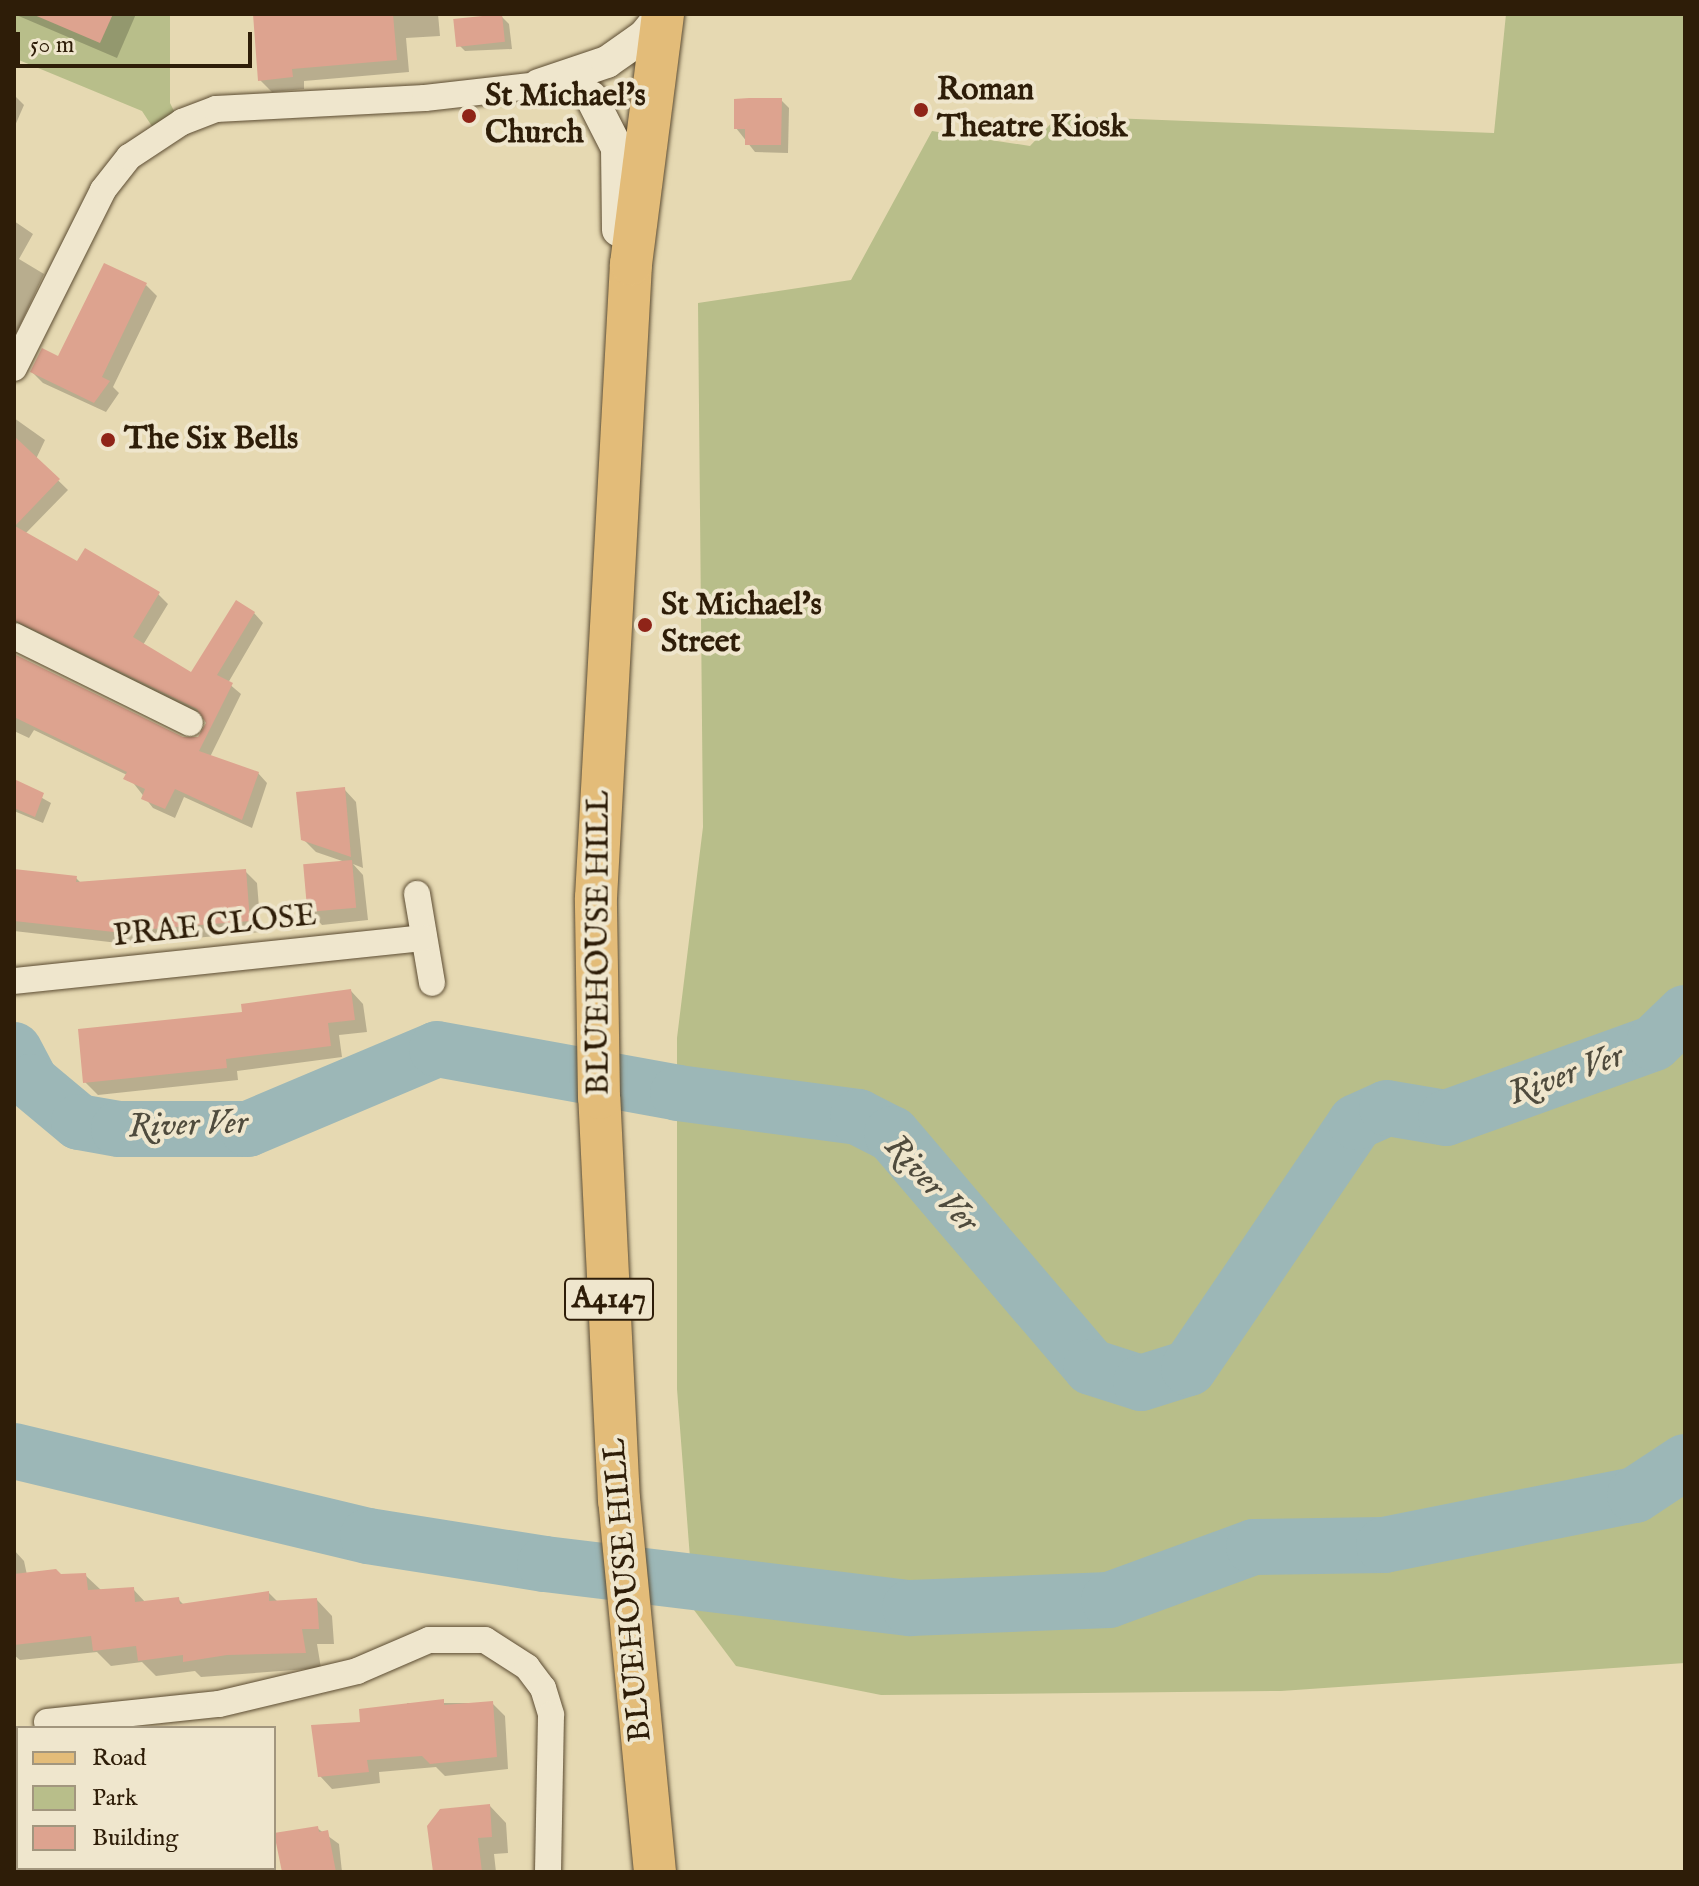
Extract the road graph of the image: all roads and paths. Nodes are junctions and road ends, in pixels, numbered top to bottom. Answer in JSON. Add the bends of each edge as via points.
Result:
{"nodes":[{"id":1,"x":662,"y":14,"type":"edge"},
{"id":2,"x":539,"y":85,"type":"junction"},
{"id":3,"x":591,"y":97,"type":"junction"},
{"id":4,"x":652,"y":100,"type":"junction"},
{"id":5,"x":631,"y":264,"type":"junction"},
{"id":6,"x":14,"y":368,"type":"edge"},
{"id":7,"x":14,"y":636,"type":"edge"},
{"id":8,"x":190,"y":723,"type":"dead end"},
{"id":9,"x":417,"y":894,"type":"dead end"},
{"id":10,"x":424,"y":938,"type":"junction"},
{"id":11,"x":14,"y":981,"type":"edge"},
{"id":12,"x":432,"y":983,"type":"dead end"},
{"id":13,"x":219,"y":1716,"type":"edge"},
{"id":14,"x":47,"y":1722,"type":"dead end"},
{"id":15,"x":548,"y":1872,"type":"edge"},
{"id":16,"x":655,"y":1872,"type":"edge"}],
"edges":[{"from":1,"to":2,"type":"street","via":[[644,36],[607,62]]},
{"from":1,"to":4,"type":"main road","name":"BLUEHOUSE HILL","number":"A4147"},
{"from":2,"to":3,"type":"street","via":[[559,95]]},
{"from":2,"to":6,"type":"street","via":[[425,98],[231,108],[182,122],[129,157],[103,190]]},
{"from":3,"to":4,"type":"street"},
{"from":3,"to":5,"type":"street","via":[[617,148],[618,233]]},
{"from":4,"to":5,"type":"main road","name":"BLUEHOUSE HILL","number":"A4147"},
{"from":5,"to":16,"type":"main road","name":"BLUEHOUSE HILL","number":"A4147","via":[[602,752],[599,1080],[619,1501]]},
{"from":7,"to":8,"type":"street"},
{"from":9,"to":10,"type":"street"},
{"from":10,"to":11,"type":"street","name":"PRAE CLOSE"},
{"from":10,"to":12,"type":"street"},
{"from":13,"to":14,"type":"street","via":[[84,1707]]},
{"from":13,"to":15,"type":"street","via":[[357,1671],[429,1640],[461,1636],[509,1651],[543,1688],[551,1715]]}]}
